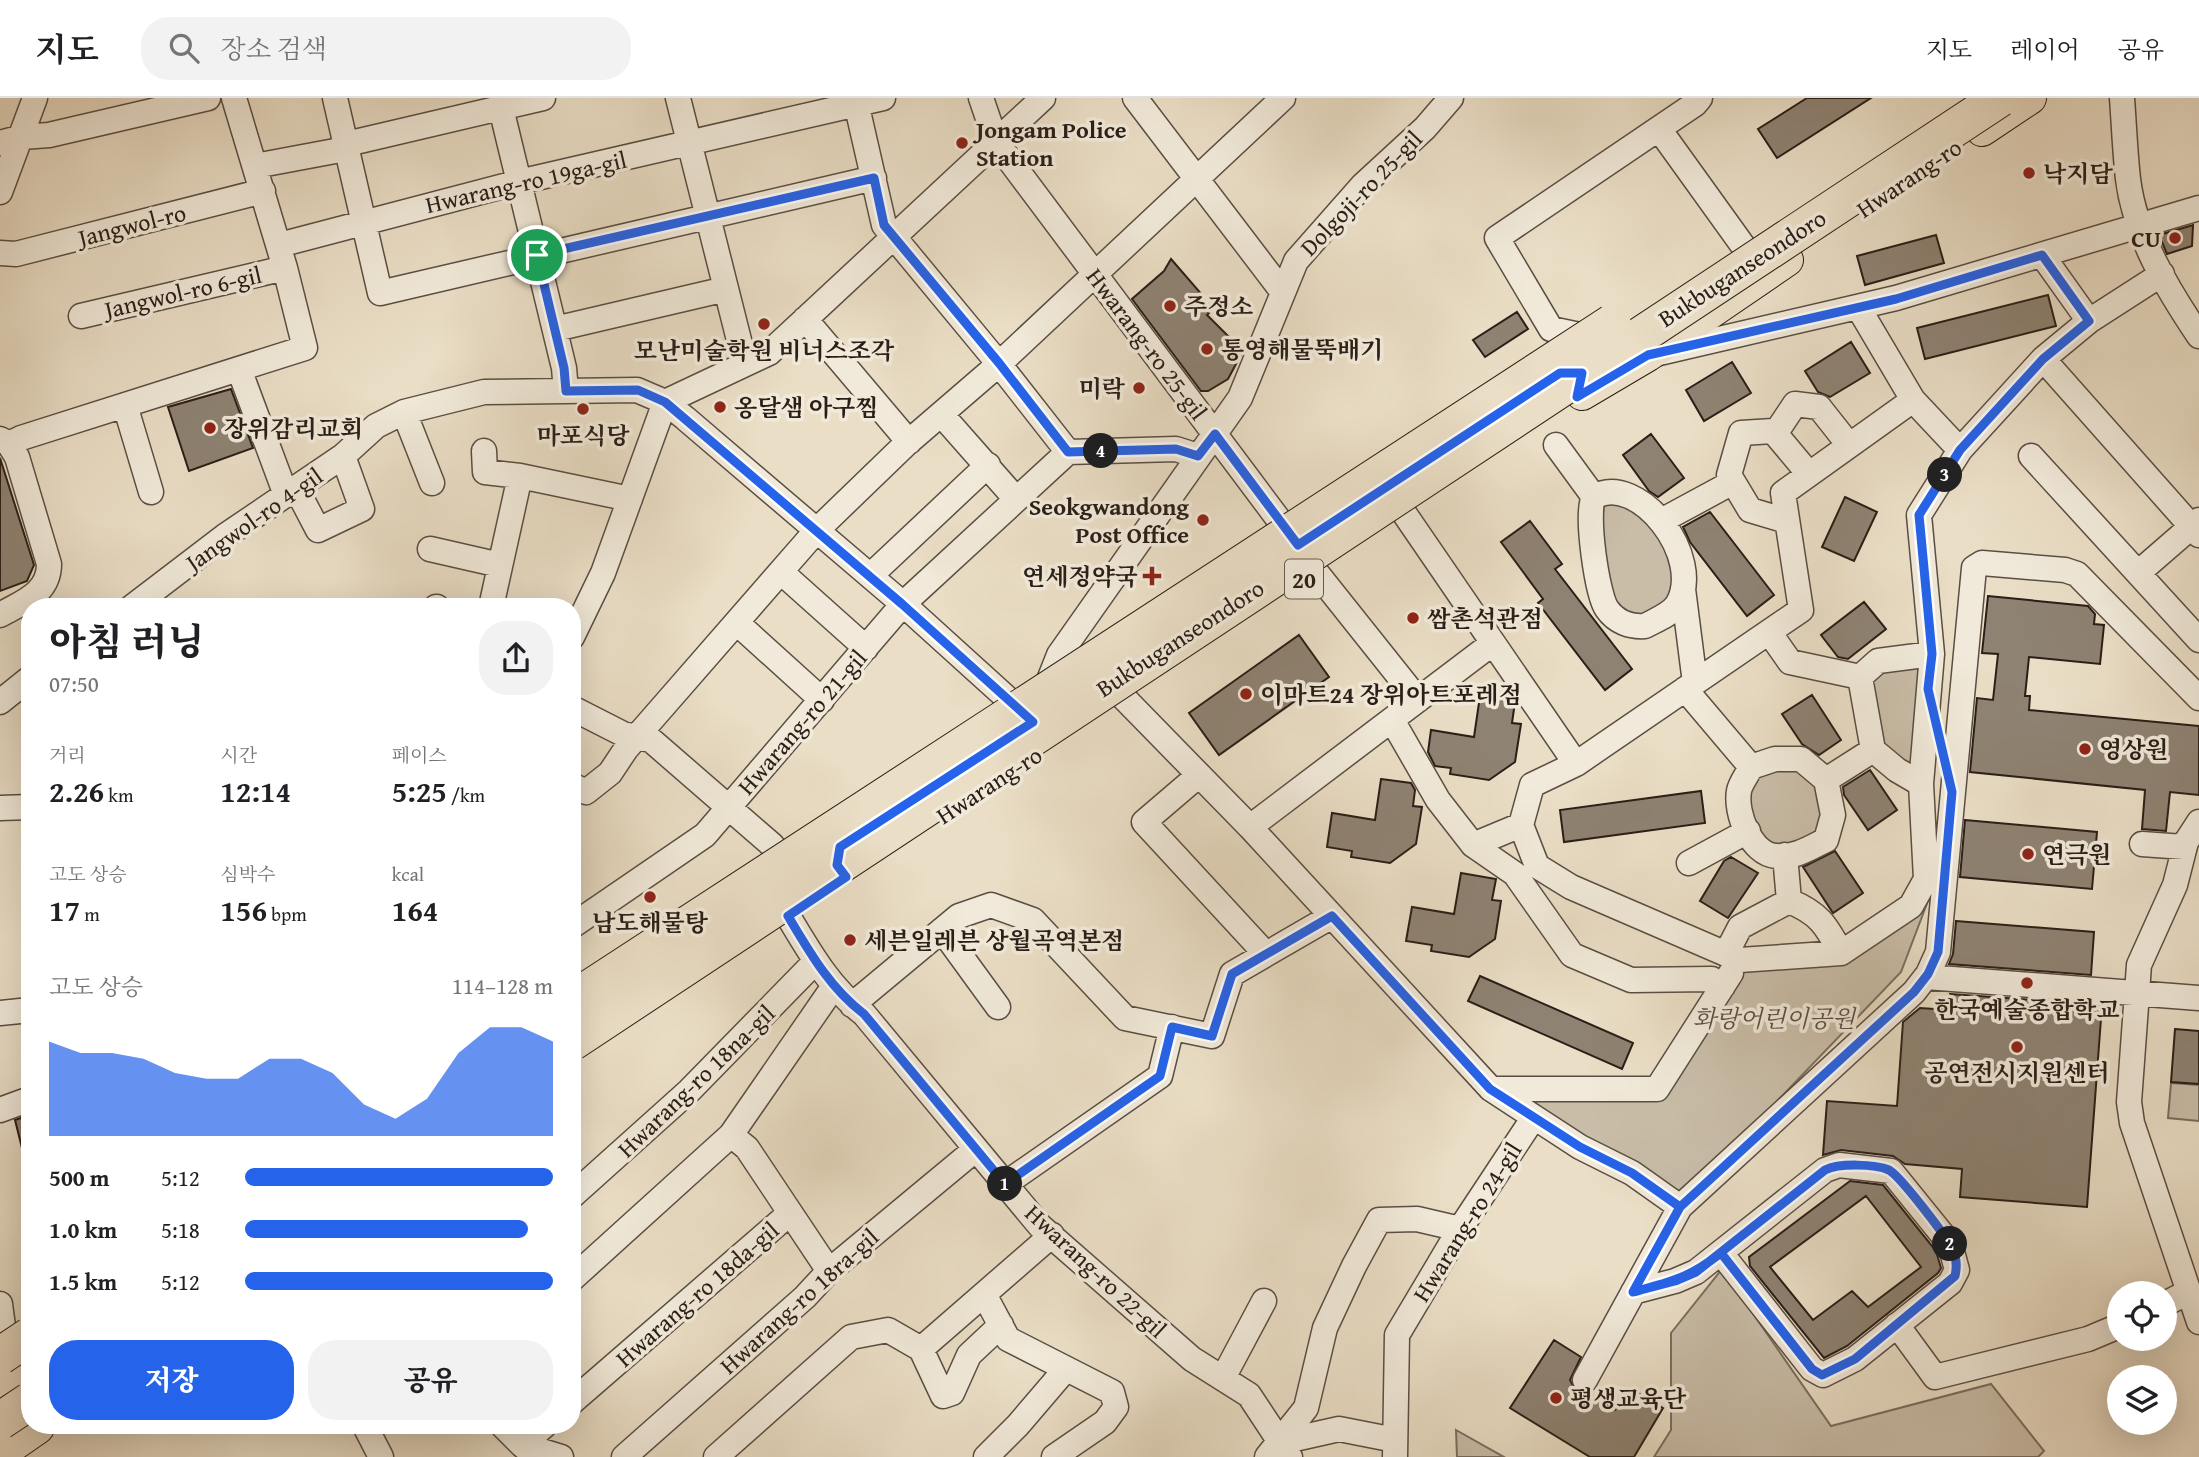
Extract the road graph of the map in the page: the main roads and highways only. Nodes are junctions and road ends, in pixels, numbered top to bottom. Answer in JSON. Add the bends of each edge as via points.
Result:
{"nodes":[{"id":1,"x":1960,"y":98,"type":"edge"},
{"id":2,"x":1977,"y":98,"type":"edge"},
{"id":3,"x":2000,"y":98,"type":"edge"},
{"id":4,"x":2029,"y":98,"type":"edge"},
{"id":5,"x":1608,"y":341,"type":"junction"},
{"id":6,"x":1636,"y":362,"type":"junction"},
{"id":7,"x":1569,"y":385,"type":"junction"},
{"id":8,"x":843,"y":862,"type":"junction"},
{"id":9,"x":581,"y":994,"type":"edge"},
{"id":10,"x":581,"y":1013,"type":"edge"},
{"id":11,"x":581,"y":1036,"type":"edge"},
{"id":12,"x":581,"y":1046,"type":"edge"},
{"id":13,"x":21,"y":1370,"type":"edge"},
{"id":14,"x":13,"y":1401,"type":"edge"}],
"edges":[{"from":1,"to":9,"type":"highway","name":"Bukbuganseondoro","bridge":true},
{"from":2,"to":5,"type":"main road","name":"Hwarang-ro","number":"20"},
{"from":3,"to":11,"type":"highway","name":"Bukbuganseondoro","bridge":true},
{"from":4,"to":6,"type":"main road","name":"Hwarang-ro","number":"20"},
{"from":5,"to":6,"type":"main road","via":[[1601,361]]},
{"from":5,"to":7,"type":"main road","name":"Hwarang-ro","number":"20"},
{"from":6,"to":7,"type":"main road","name":"Hwarang-ro","number":"20"},
{"from":7,"to":8,"type":"main road","name":"Hwarang-ro","number":"20","via":[[1298,545],[1033,722]]},
{"from":7,"to":8,"type":"main road","name":"Hwarang-ro","number":"20","via":[[1404,513],[1124,698]]},
{"from":8,"to":10,"type":"main road","name":"Hwarang-ro","number":"20","via":[[790,872]]},
{"from":8,"to":12,"type":"main road","name":"Hwarang-ro","number":"20","via":[[788,916]]},
{"from":13,"to":14,"type":"highway","bridge":true}]}
